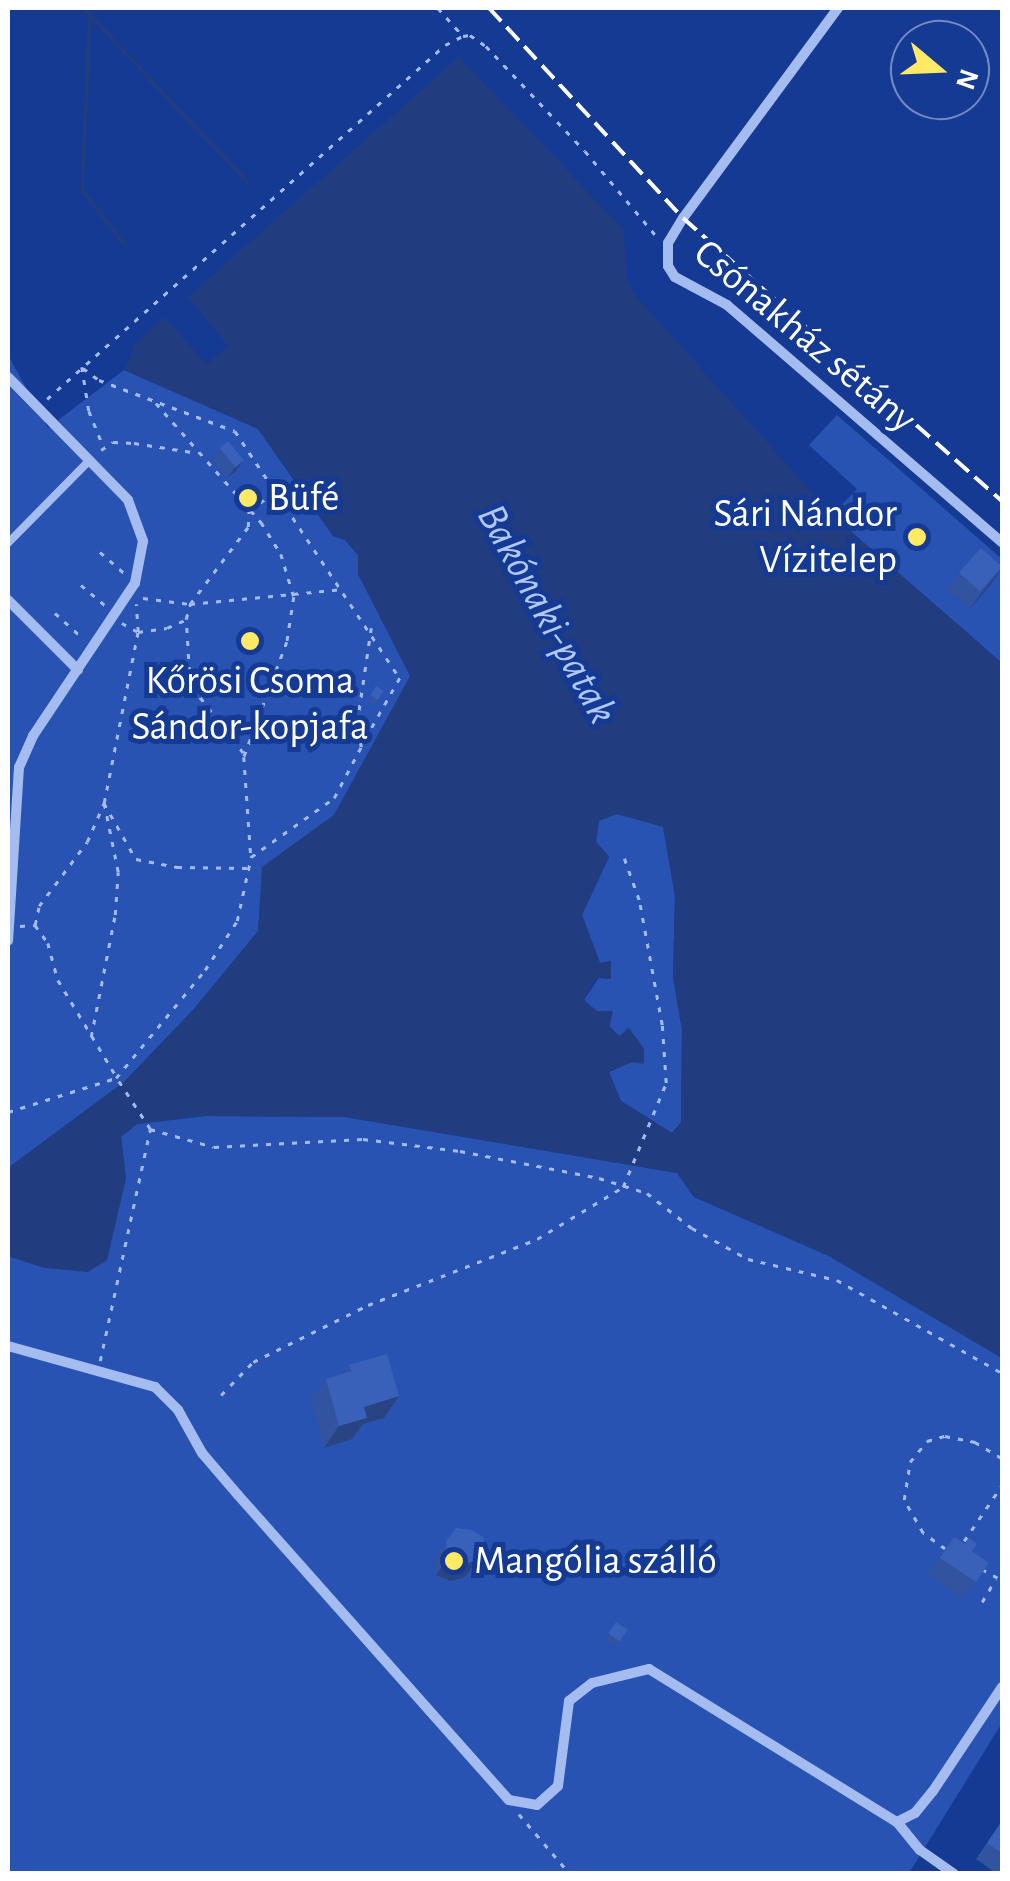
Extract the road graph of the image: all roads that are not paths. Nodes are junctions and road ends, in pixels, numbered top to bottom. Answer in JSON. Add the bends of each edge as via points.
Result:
{"nodes":[{"id":1,"x":838,"y":8,"type":"edge"},
{"id":2,"x":8,"y":378,"type":"edge"},
{"id":3,"x":88,"y":460,"type":"junction"},
{"id":4,"x":8,"y":542,"type":"edge"},
{"id":5,"x":1002,"y":542,"type":"edge"},
{"id":6,"x":8,"y":600,"type":"edge"},
{"id":7,"x":78,"y":670,"type":"junction"},
{"id":8,"x":9,"y":926,"type":"edge"},
{"id":9,"x":8,"y":941,"type":"edge"},
{"id":10,"x":8,"y":1346,"type":"edge"},
{"id":11,"x":1002,"y":1687,"type":"edge"},
{"id":12,"x":897,"y":1822,"type":"junction"},
{"id":13,"x":954,"y":1874,"type":"edge"}],
"edges":[{"from":1,"to":5,"type":"street","name":"Csónakház sétány","via":[[668,243],[668,266],[727,305]]},
{"from":2,"to":3,"type":"street"},
{"from":3,"to":4,"type":"lane"},
{"from":3,"to":7,"type":"street","via":[[128,500],[140,521],[143,551],[131,597]]},
{"from":6,"to":7,"type":"street"},
{"from":7,"to":8,"type":"street","via":[[32,736],[19,767]]},
{"from":8,"to":9,"type":"street"},
{"from":10,"to":12,"type":"street","via":[[155,1387],[238,1496],[509,1800],[537,1805],[558,1786],[569,1701],[592,1683],[649,1669]]},
{"from":11,"to":12,"type":"street","via":[[934,1791]]},
{"from":12,"to":13,"type":"street","via":[[920,1850]]}]}
